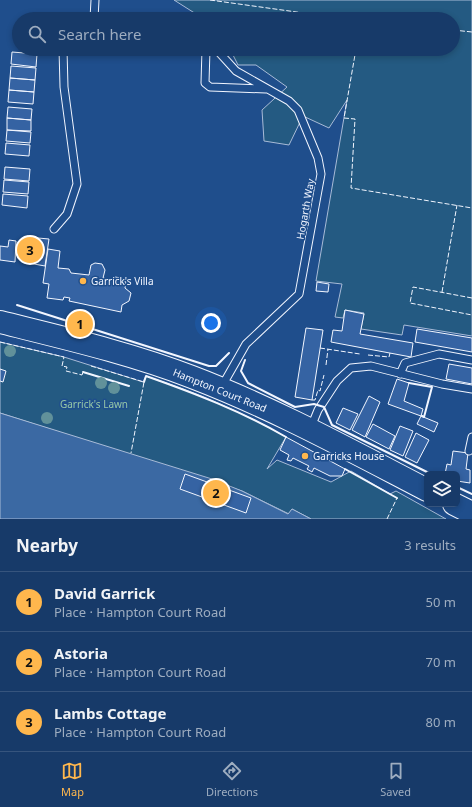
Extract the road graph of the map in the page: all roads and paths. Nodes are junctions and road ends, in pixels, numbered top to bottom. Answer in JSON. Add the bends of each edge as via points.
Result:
{"nodes":[{"id":1,"x":95,"y":0,"type":"edge"},
{"id":2,"x":94,"y":12,"type":"edge"},
{"id":3,"x":63,"y":56,"type":"edge"},
{"id":4,"x":206,"y":56,"type":"edge"},
{"id":5,"x":222,"y":56,"type":"edge"},
{"id":6,"x":266,"y":89,"type":"junction"},
{"id":7,"x":54,"y":229,"type":"dead end"},
{"id":8,"x":0,"y":322,"type":"edge"},
{"id":9,"x":472,"y":360,"type":"edge"},
{"id":10,"x":400,"y":374,"type":"junction"},
{"id":11,"x":221,"y":388,"type":"junction"},
{"id":12,"x":472,"y":389,"type":"edge"},
{"id":13,"x":310,"y":429,"type":"junction"},
{"id":14,"x":472,"y":436,"type":"edge"},
{"id":15,"x":469,"y":451,"type":"dead end"},
{"id":16,"x":424,"y":488,"type":"edge"},
{"id":17,"x":459,"y":507,"type":"edge"},
{"id":18,"x":472,"y":514,"type":"edge"}],
"edges":[{"from":1,"to":2,"type":"lane"},
{"from":3,"to":7,"type":"lane","via":[[64,87],[77,184],[67,214]]},
{"from":4,"to":6,"type":"lane","via":[[205,83],[210,88]]},
{"from":5,"to":6,"type":"lane","name":"Hogarth Way","via":[[236,71]]},
{"from":6,"to":11,"type":"lane","name":"Hogarth Way","via":[[288,101],[298,110],[318,158],[321,174],[299,294],[246,344]]},
{"from":8,"to":11,"type":"highway","name":"Hampton Court Road","via":[[150,363]]},
{"from":9,"to":10,"type":"lane","via":[[440,354],[405,363]]},
{"from":10,"to":12,"type":"lane"},
{"from":10,"to":13,"type":"lane","via":[[370,366],[351,368],[337,381],[318,410]]},
{"from":11,"to":13,"type":"highway","name":"Hampton Court Road"},
{"from":13,"to":16,"type":"highway","name":"Hampton Court Road"},
{"from":14,"to":15,"type":"lane"},
{"from":17,"to":18,"type":"highway"}]}
